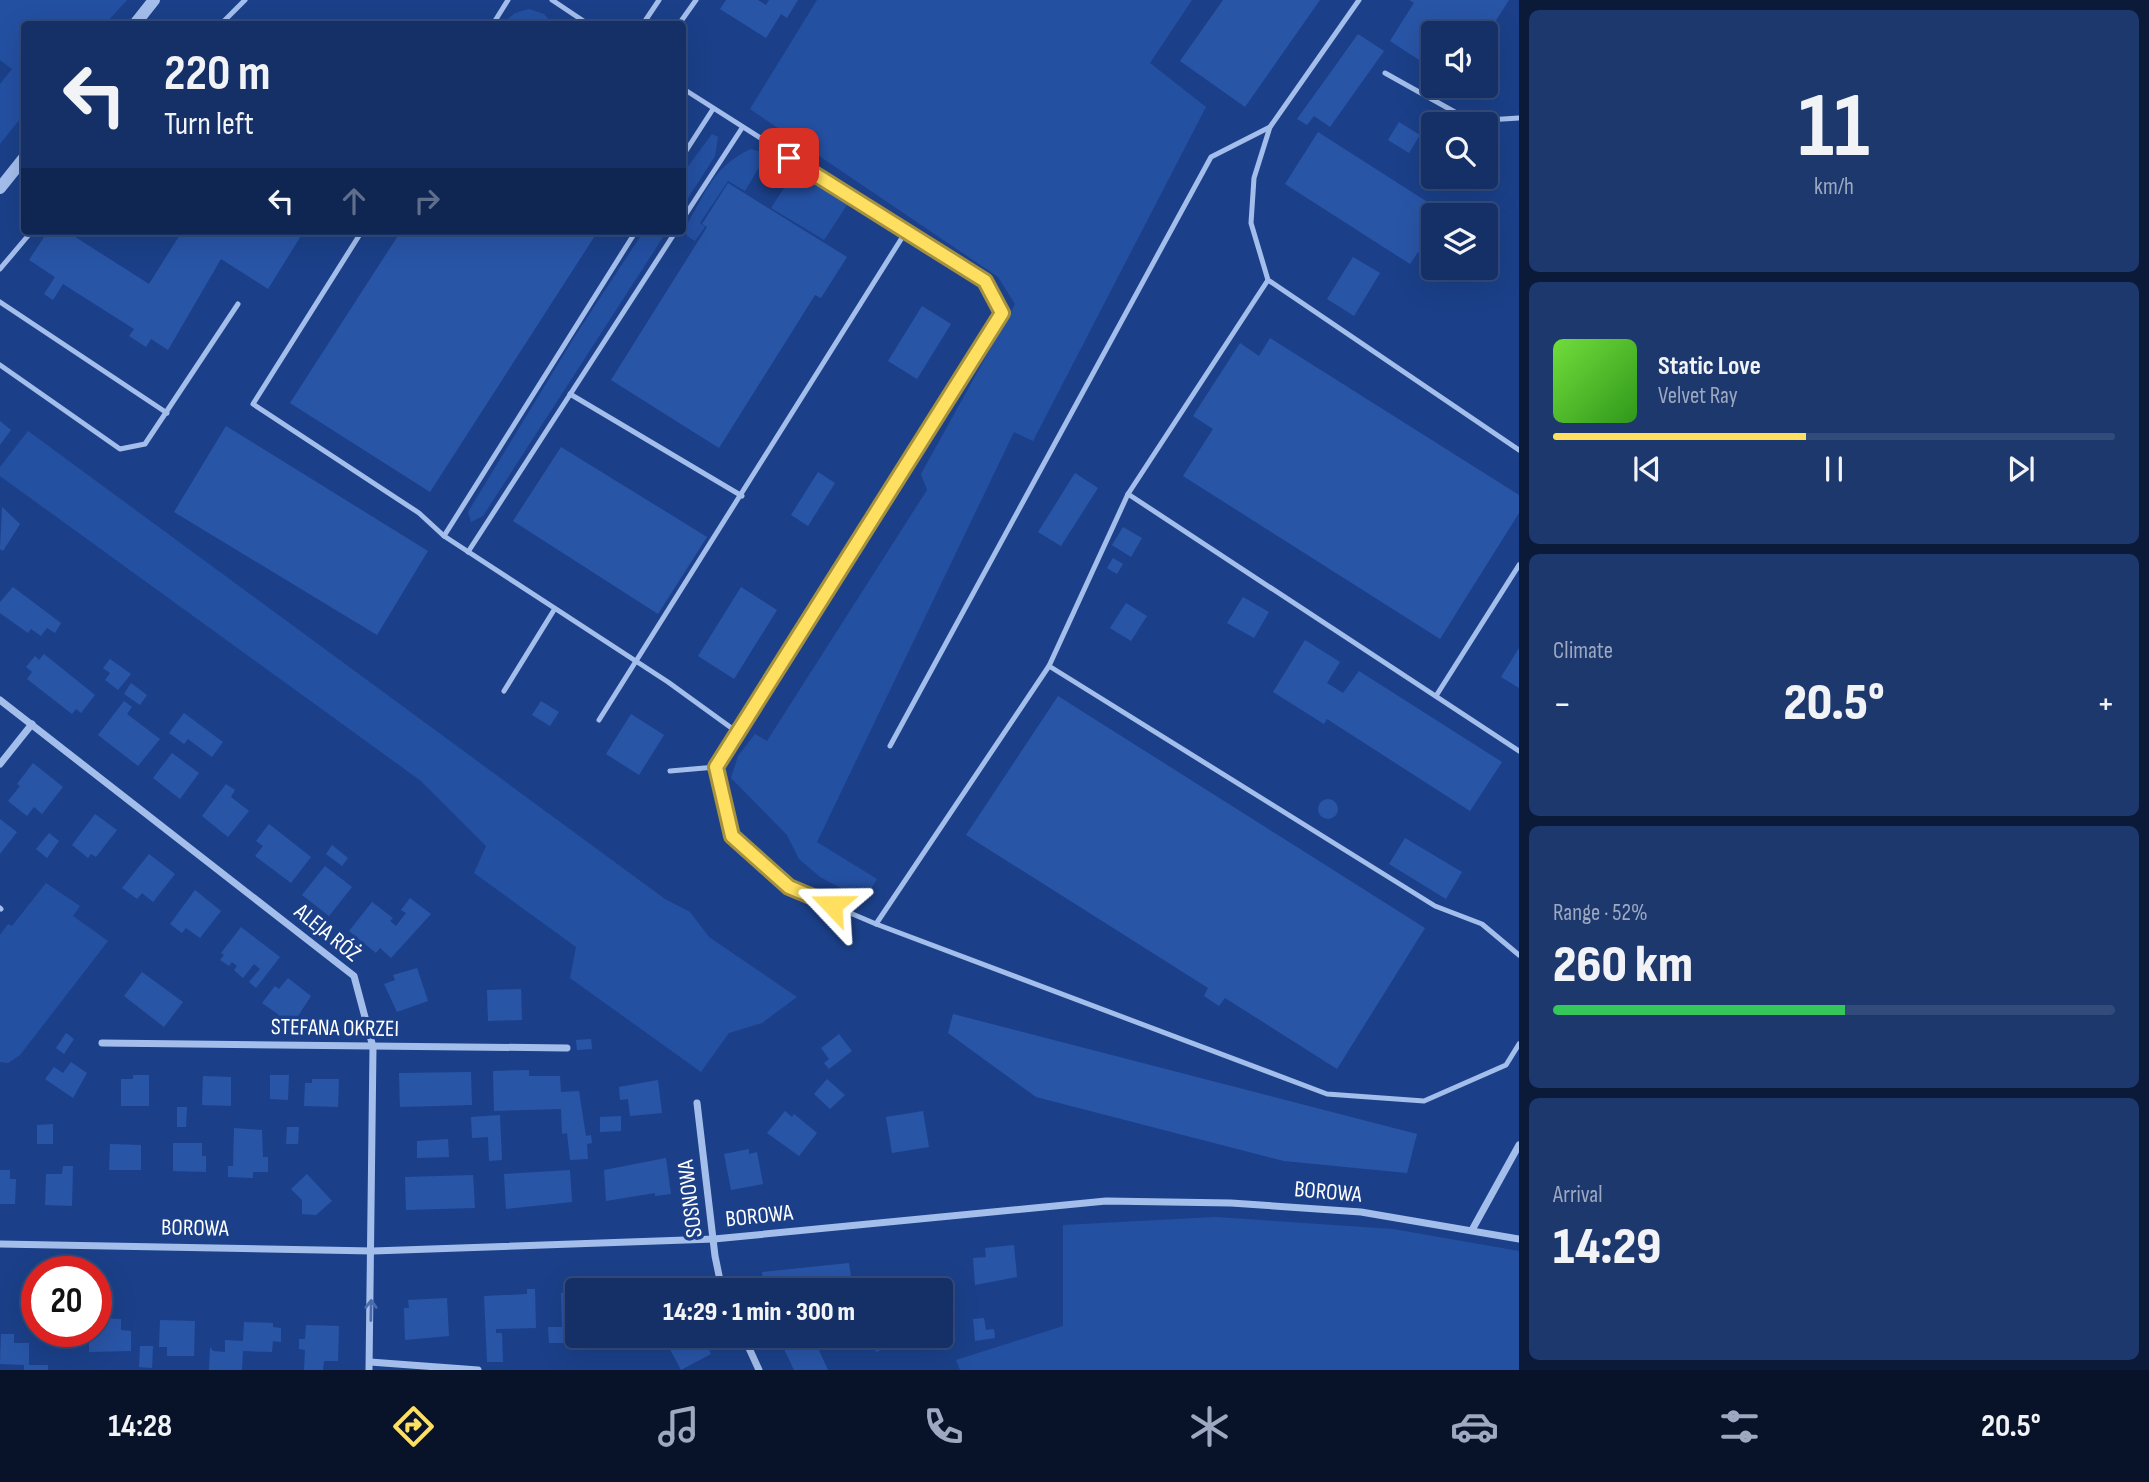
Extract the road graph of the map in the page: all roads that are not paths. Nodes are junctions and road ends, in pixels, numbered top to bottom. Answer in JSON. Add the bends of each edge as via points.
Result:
{"nodes":[{"id":1,"x":154,"y":0,"type":"edge"},
{"id":2,"x":245,"y":0,"type":"edge"},
{"id":3,"x":508,"y":0,"type":"edge"},
{"id":4,"x":552,"y":0,"type":"edge"},
{"id":5,"x":659,"y":0,"type":"edge"},
{"id":6,"x":696,"y":0,"type":"edge"},
{"id":7,"x":1359,"y":0,"type":"edge"},
{"id":8,"x":137,"y":21,"type":"edge"},
{"id":9,"x":224,"y":21,"type":"edge"},
{"id":10,"x":495,"y":21,"type":"edge"},
{"id":11,"x":584,"y":21,"type":"edge"},
{"id":12,"x":645,"y":21,"type":"edge"},
{"id":13,"x":681,"y":21,"type":"edge"},
{"id":14,"x":1385,"y":73,"type":"dead end"},
{"id":15,"x":686,"y":91,"type":"edge"},
{"id":16,"x":713,"y":108,"type":"junction"},
{"id":17,"x":1519,"y":118,"type":"edge"},
{"id":18,"x":1270,"y":127,"type":"junction"},
{"id":19,"x":742,"y":128,"type":"junction"},
{"id":20,"x":686,"y":151,"type":"edge"},
{"id":21,"x":21,"y":162,"type":"edge"},
{"id":22,"x":0,"y":188,"type":"edge"},
{"id":23,"x":686,"y":214,"type":"edge"},
{"id":24,"x":905,"y":233,"type":"junction"},
{"id":25,"x":29,"y":235,"type":"edge"},
{"id":26,"x":359,"y":235,"type":"edge"},
{"id":27,"x":633,"y":235,"type":"edge"},
{"id":28,"x":673,"y":235,"type":"edge"},
{"id":29,"x":0,"y":269,"type":"edge"},
{"id":30,"x":1268,"y":280,"type":"junction"},
{"id":31,"x":0,"y":302,"type":"edge"},
{"id":32,"x":238,"y":304,"type":"dead end"},
{"id":33,"x":0,"y":365,"type":"edge"},
{"id":34,"x":570,"y":394,"type":"junction"},
{"id":35,"x":167,"y":413,"type":"junction"},
{"id":36,"x":1519,"y":450,"type":"edge"},
{"id":37,"x":1128,"y":494,"type":"junction"},
{"id":38,"x":742,"y":496,"type":"junction"},
{"id":39,"x":444,"y":536,"type":"junction"},
{"id":40,"x":468,"y":552,"type":"junction"},
{"id":41,"x":1519,"y":565,"type":"edge"},
{"id":42,"x":554,"y":610,"type":"junction"},
{"id":43,"x":638,"y":664,"type":"junction"},
{"id":44,"x":1049,"y":666,"type":"junction"},
{"id":45,"x":504,"y":691,"type":"dead end"},
{"id":46,"x":1436,"y":696,"type":"junction"},
{"id":47,"x":0,"y":700,"type":"edge"},
{"id":48,"x":599,"y":720,"type":"dead end"},
{"id":49,"x":32,"y":724,"type":"junction"},
{"id":50,"x":737,"y":732,"type":"junction"},
{"id":51,"x":890,"y":746,"type":"dead end"},
{"id":52,"x":1519,"y":751,"type":"edge"},
{"id":53,"x":0,"y":764,"type":"edge"},
{"id":54,"x":716,"y":767,"type":"junction"},
{"id":55,"x":670,"y":771,"type":"dead end"},
{"id":56,"x":876,"y":924,"type":"junction"},
{"id":57,"x":1519,"y":955,"type":"edge"},
{"id":58,"x":102,"y":1043,"type":"dead end"},
{"id":59,"x":1519,"y":1044,"type":"edge"},
{"id":60,"x":373,"y":1048,"type":"junction"},
{"id":61,"x":567,"y":1048,"type":"dead end"},
{"id":62,"x":697,"y":1103,"type":"dead end"},
{"id":63,"x":1519,"y":1145,"type":"edge"},
{"id":64,"x":1472,"y":1230,"type":"junction"},
{"id":65,"x":714,"y":1239,"type":"junction"},
{"id":66,"x":1519,"y":1239,"type":"edge"},
{"id":67,"x":0,"y":1244,"type":"edge"},
{"id":68,"x":373,"y":1251,"type":"junction"},
{"id":69,"x":720,"y":1278,"type":"edge"},
{"id":70,"x":749,"y":1348,"type":"edge"},
{"id":71,"x":370,"y":1366,"type":"edge"},
{"id":72,"x":478,"y":1370,"type":"edge"},
{"id":73,"x":760,"y":1370,"type":"edge"}],
"edges":[{"from":1,"to":8,"type":"street"},
{"from":2,"to":9,"type":"lane"},
{"from":3,"to":10,"type":"lane"},
{"from":4,"to":11,"type":"lane"},
{"from":5,"to":12,"type":"lane"},
{"from":6,"to":13,"type":"lane"},
{"from":7,"to":18,"type":"lane"},
{"from":14,"to":17,"type":"lane","via":[[1471,121]]},
{"from":15,"to":16,"type":"lane"},
{"from":16,"to":19,"type":"lane"},
{"from":16,"to":20,"type":"lane"},
{"from":18,"to":30,"type":"lane","via":[[1254,178],[1251,223]]},
{"from":18,"to":51,"type":"lane","via":[[1211,158]]},
{"from":19,"to":23,"type":"lane"},
{"from":19,"to":24,"type":"lane"},
{"from":21,"to":22,"type":"street"},
{"from":24,"to":38,"type":"lane"},
{"from":24,"to":50,"type":"lane","via":[[985,281],[1002,313]]},
{"from":25,"to":29,"type":"lane"},
{"from":26,"to":39,"type":"lane","via":[[253,404],[419,513]]},
{"from":27,"to":39,"type":"lane"},
{"from":28,"to":34,"type":"lane"},
{"from":30,"to":36,"type":"lane"},
{"from":30,"to":37,"type":"lane"},
{"from":31,"to":35,"type":"lane"},
{"from":32,"to":35,"type":"lane"},
{"from":33,"to":35,"type":"lane","via":[[120,449],[145,444]]},
{"from":34,"to":38,"type":"lane"},
{"from":34,"to":40,"type":"lane"},
{"from":37,"to":44,"type":"lane"},
{"from":37,"to":46,"type":"lane"},
{"from":38,"to":43,"type":"lane"},
{"from":39,"to":40,"type":"lane"},
{"from":40,"to":42,"type":"lane"},
{"from":41,"to":46,"type":"lane"},
{"from":42,"to":43,"type":"lane"},
{"from":42,"to":45,"type":"lane"},
{"from":43,"to":48,"type":"lane"},
{"from":43,"to":50,"type":"lane"},
{"from":44,"to":56,"type":"lane"},
{"from":44,"to":57,"type":"lane","via":[[1435,906],[1482,924]]},
{"from":46,"to":52,"type":"lane"},
{"from":47,"to":49,"type":"street","name":"ALEJA RÓŻ"},
{"from":49,"to":53,"type":"street"},
{"from":49,"to":60,"type":"street","name":"ALEJA RÓŻ","via":[[354,976]]},
{"from":50,"to":54,"type":"lane"},
{"from":54,"to":55,"type":"lane"},
{"from":54,"to":56,"type":"lane","via":[[732,836],[789,887]]},
{"from":56,"to":59,"type":"lane","via":[[1327,1094],[1424,1101],[1506,1066]]},
{"from":58,"to":60,"type":"street","name":"STEFANA OKRZEI"},
{"from":60,"to":61,"type":"street","name":"STEFANA OKRZEI"},
{"from":60,"to":68,"type":"street","name":"ALEJA RÓŻ"},
{"from":62,"to":65,"type":"street","name":"SOSNOWA"},
{"from":63,"to":64,"type":"street"},
{"from":64,"to":65,"type":"street","name":"BOROWA","via":[[1361,1212],[1106,1200]]},
{"from":64,"to":66,"type":"street","name":"BOROWA"},
{"from":65,"to":68,"type":"street","name":"BOROWA"},
{"from":65,"to":69,"type":"street","name":"SOSNOWA"},
{"from":67,"to":68,"type":"street","name":"BOROWA"},
{"from":71,"to":68,"type":"street","name":"ALEJA RÓŻ","one_way":true},
{"from":70,"to":73,"type":"street"},
{"from":71,"to":72,"type":"street"}]}
